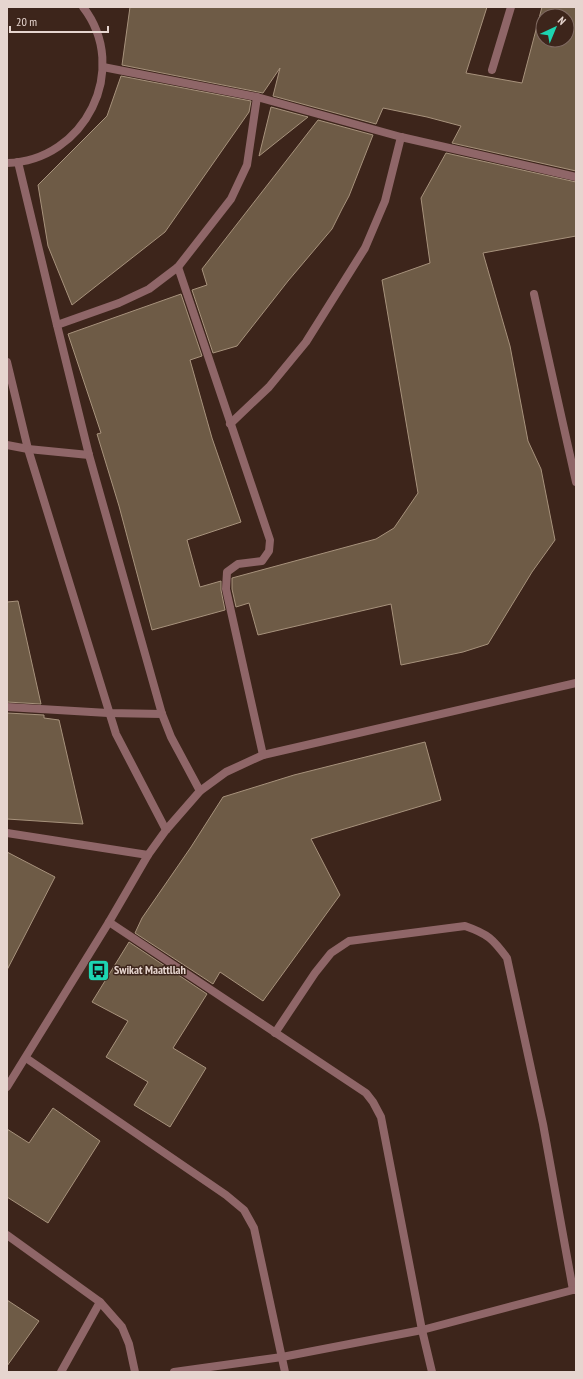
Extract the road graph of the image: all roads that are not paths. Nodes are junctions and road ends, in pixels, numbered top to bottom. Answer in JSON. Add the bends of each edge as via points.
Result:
{"nodes":[{"id":1,"x":83,"y":7,"type":"edge"},
{"id":2,"x":511,"y":7,"type":"edge"},
{"id":3,"x":102,"y":66,"type":"junction"},
{"id":4,"x":492,"y":70,"type":"dead end"},
{"id":5,"x":257,"y":97,"type":"junction"},
{"id":6,"x":401,"y":137,"type":"junction"},
{"id":7,"x":7,"y":162,"type":"edge"},
{"id":8,"x":18,"y":162,"type":"junction"},
{"id":9,"x":576,"y":177,"type":"edge"},
{"id":10,"x":178,"y":267,"type":"junction"},
{"id":11,"x":534,"y":294,"type":"dead end"},
{"id":12,"x":57,"y":326,"type":"junction"},
{"id":13,"x":7,"y":362,"type":"edge"},
{"id":14,"x":230,"y":424,"type":"junction"},
{"id":15,"x":7,"y":445,"type":"edge"},
{"id":16,"x":28,"y":449,"type":"junction"},
{"id":17,"x":89,"y":455,"type":"junction"},
{"id":18,"x":576,"y":482,"type":"edge"},
{"id":19,"x":576,"y":683,"type":"edge"},
{"id":20,"x":7,"y":707,"type":"edge"},
{"id":21,"x":108,"y":713,"type":"junction"},
{"id":22,"x":162,"y":714,"type":"junction"},
{"id":23,"x":263,"y":755,"type":"junction"},
{"id":24,"x":200,"y":791,"type":"junction"},
{"id":25,"x":166,"y":830,"type":"junction"},
{"id":26,"x":7,"y":833,"type":"edge"},
{"id":27,"x":148,"y":855,"type":"junction"},
{"id":28,"x":109,"y":922,"type":"junction"},
{"id":29,"x":275,"y":1033,"type":"junction"},
{"id":30,"x":26,"y":1058,"type":"junction"},
{"id":31,"x":7,"y":1087,"type":"edge"},
{"id":32,"x":7,"y":1235,"type":"edge"},
{"id":33,"x":575,"y":1290,"type":"edge"},
{"id":34,"x":100,"y":1302,"type":"junction"},
{"id":35,"x":422,"y":1330,"type":"junction"},
{"id":36,"x":282,"y":1357,"type":"junction"},
{"id":37,"x":61,"y":1372,"type":"edge"},
{"id":38,"x":135,"y":1372,"type":"edge"},
{"id":39,"x":174,"y":1372,"type":"edge"},
{"id":40,"x":285,"y":1372,"type":"edge"},
{"id":41,"x":432,"y":1372,"type":"edge"}],
"edges":[{"from":1,"to":3,"type":"street","via":[[100,40]]},
{"from":2,"to":4,"type":"street"},
{"from":3,"to":5,"type":"street"},
{"from":3,"to":8,"type":"street","via":[[98,94],[86,119],[68,140],[44,155]]},
{"from":5,"to":6,"type":"street"},
{"from":5,"to":10,"type":"street","via":[[247,165],[231,199]]},
{"from":6,"to":9,"type":"street"},
{"from":6,"to":14,"type":"street","via":[[385,201],[365,248],[306,342],[269,387]]},
{"from":7,"to":8,"type":"street"},
{"from":8,"to":12,"type":"street"},
{"from":10,"to":12,"type":"street","via":[[149,289]]},
{"from":10,"to":14,"type":"street"},
{"from":11,"to":18,"type":"street"},
{"from":12,"to":17,"type":"street"},
{"from":13,"to":16,"type":"street"},
{"from":14,"to":23,"type":"street","via":[[270,540],[269,551],[262,561],[238,564],[227,572],[226,589]]},
{"from":15,"to":16,"type":"street"},
{"from":16,"to":17,"type":"street"},
{"from":16,"to":21,"type":"street"},
{"from":17,"to":22,"type":"street"},
{"from":19,"to":23,"type":"street"},
{"from":20,"to":21,"type":"street"},
{"from":21,"to":22,"type":"street"},
{"from":21,"to":25,"type":"street","via":[[116,734]]},
{"from":22,"to":24,"type":"street"},
{"from":23,"to":24,"type":"street","via":[[226,772]]},
{"from":24,"to":25,"type":"street"},
{"from":25,"to":27,"type":"street"},
{"from":26,"to":27,"type":"street"},
{"from":27,"to":28,"type":"street"},
{"from":28,"to":29,"type":"street"},
{"from":28,"to":30,"type":"street"},
{"from":29,"to":33,"type":"street","via":[[331,953],[349,941],[465,926],[482,932],[495,942],[507,958]]},
{"from":29,"to":35,"type":"street","via":[[366,1093],[381,1117]]},
{"from":30,"to":31,"type":"street"},
{"from":30,"to":36,"type":"street","via":[[226,1195],[244,1210],[254,1228]]},
{"from":32,"to":34,"type":"street"},
{"from":33,"to":35,"type":"street"},
{"from":34,"to":37,"type":"street"},
{"from":34,"to":38,"type":"street","via":[[122,1327],[129,1344]]},
{"from":35,"to":36,"type":"street"},
{"from":35,"to":41,"type":"street"},
{"from":36,"to":39,"type":"street"},
{"from":36,"to":40,"type":"street"}]}
